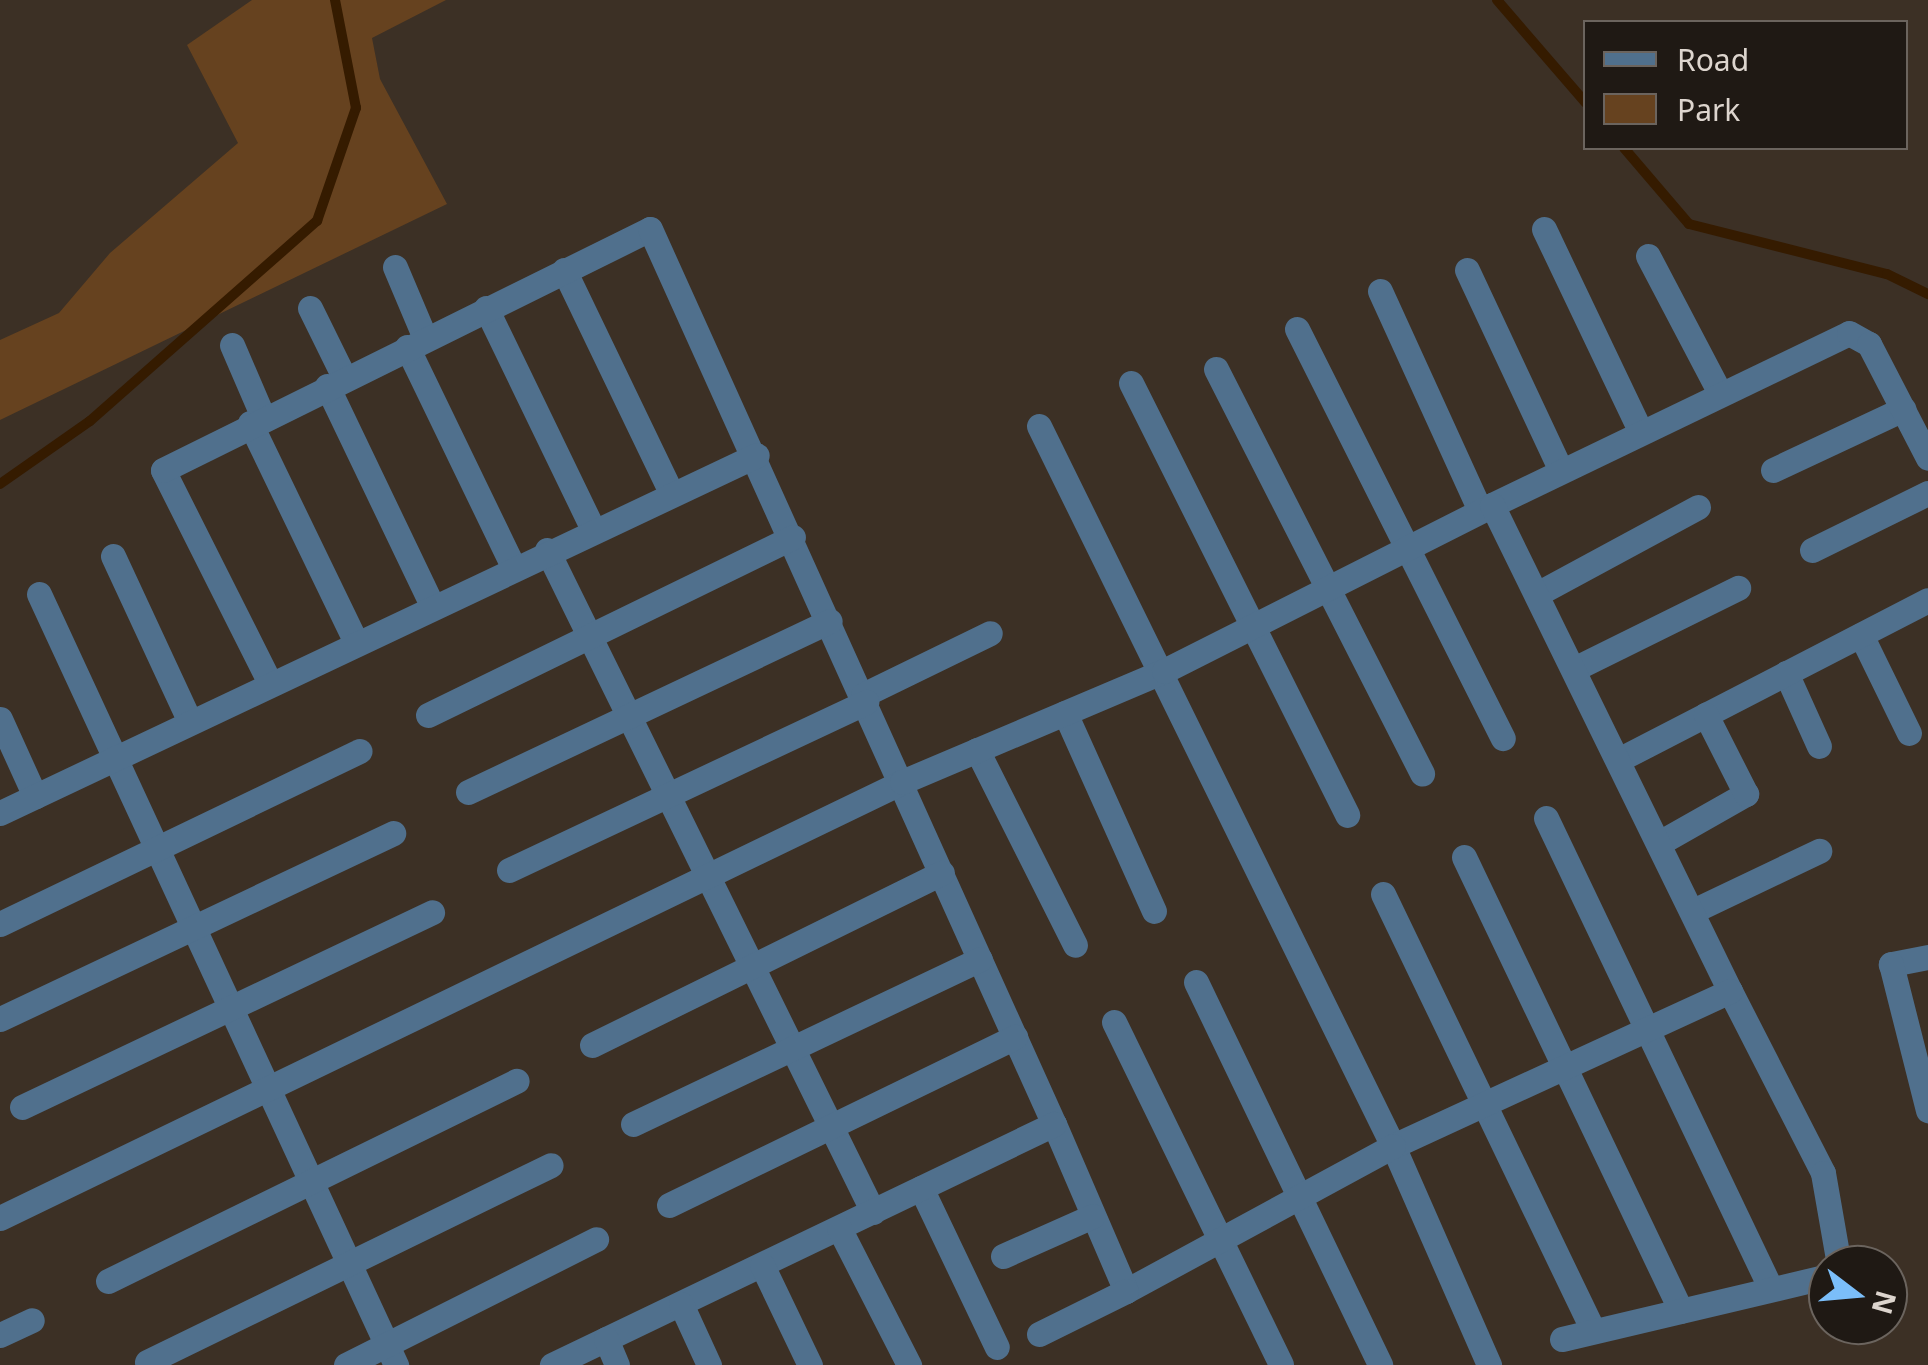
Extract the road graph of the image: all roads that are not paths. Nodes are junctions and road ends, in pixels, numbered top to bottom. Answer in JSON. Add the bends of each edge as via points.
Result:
{"nodes":[{"id":1,"x":1544,"y":228,"type":"dead end"},
{"id":2,"x":1648,"y":256,"type":"dead end"},
{"id":3,"x":395,"y":267,"type":"dead end"},
{"id":4,"x":564,"y":270,"type":"junction"},
{"id":5,"x":1467,"y":270,"type":"dead end"},
{"id":6,"x":1380,"y":291,"type":"dead end"},
{"id":7,"x":310,"y":308,"type":"dead end"},
{"id":8,"x":486,"y":308,"type":"junction"},
{"id":9,"x":1297,"y":329,"type":"dead end"},
{"id":10,"x":416,"y":342,"type":"junction"},
{"id":11,"x":232,"y":344,"type":"dead end"},
{"id":12,"x":1216,"y":369,"type":"dead end"},
{"id":13,"x":335,"y":382,"type":"junction"},
{"id":14,"x":1131,"y":382,"type":"dead end"},
{"id":15,"x":1720,"y":393,"type":"junction"},
{"id":16,"x":1903,"y":410,"type":"junction"},
{"id":17,"x":256,"y":420,"type":"junction"},
{"id":18,"x":1039,"y":426,"type":"dead end"},
{"id":19,"x":1640,"y":432,"type":"junction"},
{"id":20,"x":757,"y":455,"type":"junction"},
{"id":21,"x":1928,"y":458,"type":"edge"},
{"id":22,"x":1773,"y":470,"type":"dead end"},
{"id":23,"x":1561,"y":471,"type":"junction"},
{"id":24,"x":1928,"y":493,"type":"edge"},
{"id":25,"x":672,"y":494,"type":"junction"},
{"id":26,"x":1486,"y":507,"type":"junction"},
{"id":27,"x":1698,"y":507,"type":"dead end"},
{"id":28,"x":594,"y":529,"type":"junction"},
{"id":29,"x":793,"y":536,"type":"junction"},
{"id":30,"x":1406,"y":548,"type":"junction"},
{"id":31,"x":547,"y":550,"type":"junction"},
{"id":32,"x":1812,"y":550,"type":"dead end"},
{"id":33,"x":113,"y":556,"type":"dead end"},
{"id":34,"x":513,"y":566,"type":"junction"},
{"id":35,"x":1328,"y":588,"type":"junction"},
{"id":36,"x":1738,"y":588,"type":"dead end"},
{"id":37,"x":39,"y":594,"type":"dead end"},
{"id":38,"x":1537,"y":594,"type":"junction"},
{"id":39,"x":1928,"y":600,"type":"edge"},
{"id":40,"x":432,"y":606,"type":"junction"},
{"id":41,"x":830,"y":620,"type":"junction"},
{"id":42,"x":1251,"y":627,"type":"junction"},
{"id":43,"x":990,"y":633,"type":"dead end"},
{"id":44,"x":1861,"y":635,"type":"junction"},
{"id":45,"x":590,"y":637,"type":"junction"},
{"id":46,"x":356,"y":642,"type":"junction"},
{"id":47,"x":1576,"y":668,"type":"junction"},
{"id":48,"x":1164,"y":671,"type":"junction"},
{"id":49,"x":1786,"y":674,"type":"junction"},
{"id":50,"x":270,"y":684,"type":"junction"},
{"id":51,"x":864,"y":698,"type":"junction"},
{"id":52,"x":1066,"y":713,"type":"junction"},
{"id":53,"x":630,"y":714,"type":"junction"},
{"id":54,"x":1706,"y":714,"type":"junction"},
{"id":55,"x":428,"y":715,"type":"dead end"},
{"id":56,"x":0,"y":719,"type":"edge"},
{"id":57,"x":190,"y":722,"type":"junction"},
{"id":58,"x":1909,"y":733,"type":"dead end"},
{"id":59,"x":1504,"y":738,"type":"dead end"},
{"id":60,"x":1818,"y":746,"type":"dead end"},
{"id":61,"x":358,"y":750,"type":"dead end"},
{"id":62,"x":977,"y":750,"type":"junction"},
{"id":63,"x":1622,"y":758,"type":"junction"},
{"id":64,"x":114,"y":759,"type":"junction"},
{"id":65,"x":1422,"y":774,"type":"dead end"},
{"id":66,"x":902,"y":782,"type":"junction"},
{"id":67,"x":468,"y":792,"type":"dead end"},
{"id":68,"x":35,"y":796,"type":"junction"},
{"id":69,"x":673,"y":800,"type":"junction"},
{"id":70,"x":0,"y":813,"type":"edge"},
{"id":71,"x":1347,"y":815,"type":"dead end"},
{"id":72,"x":1546,"y":818,"type":"dead end"},
{"id":73,"x":393,"y":833,"type":"dead end"},
{"id":74,"x":1660,"y":840,"type":"junction"},
{"id":75,"x":158,"y":850,"type":"junction"},
{"id":76,"x":1819,"y":851,"type":"dead end"},
{"id":77,"x":1464,"y":856,"type":"dead end"},
{"id":78,"x":509,"y":870,"type":"dead end"},
{"id":79,"x":942,"y":873,"type":"junction"},
{"id":80,"x":714,"y":879,"type":"junction"},
{"id":81,"x":1383,"y":894,"type":"dead end"},
{"id":82,"x":1154,"y":911,"type":"dead end"},
{"id":83,"x":1692,"y":911,"type":"junction"},
{"id":84,"x":432,"y":912,"type":"dead end"},
{"id":85,"x":0,"y":924,"type":"edge"},
{"id":86,"x":196,"y":929,"type":"junction"},
{"id":87,"x":1075,"y":945,"type":"dead end"},
{"id":88,"x":1928,"y":957,"type":"edge"},
{"id":89,"x":980,"y":959,"type":"junction"},
{"id":90,"x":757,"y":970,"type":"junction"},
{"id":91,"x":1196,"y":982,"type":"dead end"},
{"id":92,"x":1730,"y":990,"type":"junction"},
{"id":93,"x":235,"y":1009,"type":"junction"},
{"id":94,"x":0,"y":1019,"type":"edge"},
{"id":95,"x":1114,"y":1022,"type":"dead end"},
{"id":96,"x":1649,"y":1028,"type":"junction"},
{"id":97,"x":1015,"y":1037,"type":"junction"},
{"id":98,"x":592,"y":1045,"type":"dead end"},
{"id":99,"x":794,"y":1049,"type":"junction"},
{"id":100,"x":1565,"y":1067,"type":"junction"},
{"id":101,"x":517,"y":1081,"type":"dead end"},
{"id":102,"x":1923,"y":1082,"type":"edge"},
{"id":103,"x":274,"y":1090,"type":"junction"},
{"id":104,"x":1490,"y":1101,"type":"junction"},
{"id":105,"x":22,"y":1106,"type":"dead end"},
{"id":106,"x":1928,"y":1110,"type":"edge"},
{"id":107,"x":634,"y":1124,"type":"dead end"},
{"id":108,"x":1054,"y":1124,"type":"junction"},
{"id":109,"x":833,"y":1128,"type":"junction"},
{"id":110,"x":1394,"y":1146,"type":"junction"},
{"id":111,"x":551,"y":1165,"type":"dead end"},
{"id":112,"x":314,"y":1181,"type":"junction"},
{"id":113,"x":921,"y":1188,"type":"junction"},
{"id":114,"x":1298,"y":1198,"type":"junction"},
{"id":115,"x":668,"y":1206,"type":"dead end"},
{"id":116,"x":873,"y":1212,"type":"junction"},
{"id":117,"x":1093,"y":1216,"type":"junction"},
{"id":118,"x":0,"y":1218,"type":"edge"},
{"id":119,"x":839,"y":1228,"type":"junction"},
{"id":120,"x":1222,"y":1239,"type":"junction"},
{"id":121,"x":596,"y":1240,"type":"dead end"},
{"id":122,"x":1836,"y":1245,"type":"edge"},
{"id":123,"x":1003,"y":1256,"type":"dead end"},
{"id":124,"x":351,"y":1264,"type":"junction"},
{"id":125,"x":762,"y":1264,"type":"junction"},
{"id":126,"x":108,"y":1281,"type":"dead end"},
{"id":127,"x":1808,"y":1281,"type":"edge"},
{"id":128,"x":1771,"y":1289,"type":"junction"},
{"id":129,"x":1126,"y":1291,"type":"junction"},
{"id":130,"x":681,"y":1304,"type":"junction"},
{"id":131,"x":1681,"y":1311,"type":"junction"},
{"id":132,"x":32,"y":1320,"type":"dead end"},
{"id":133,"x":1593,"y":1332,"type":"junction"},
{"id":134,"x":1039,"y":1334,"type":"dead end"},
{"id":135,"x":0,"y":1335,"type":"edge"},
{"id":136,"x":606,"y":1339,"type":"junction"},
{"id":137,"x":1562,"y":1339,"type":"dead end"},
{"id":138,"x":996,"y":1347,"type":"dead end"},
{"id":139,"x":392,"y":1355,"type":"edge"},
{"id":140,"x":147,"y":1362,"type":"dead end"},
{"id":141,"x":346,"y":1365,"type":"edge"},
{"id":142,"x":552,"y":1365,"type":"edge"},
{"id":143,"x":618,"y":1365,"type":"edge"},
{"id":144,"x":709,"y":1365,"type":"edge"},
{"id":145,"x":810,"y":1365,"type":"edge"},
{"id":146,"x":910,"y":1365,"type":"edge"},
{"id":147,"x":1281,"y":1365,"type":"edge"},
{"id":148,"x":1380,"y":1365,"type":"edge"},
{"id":149,"x":1489,"y":1365,"type":"edge"}],
"edges":[{"from":1,"to":19,"type":"street"},
{"from":2,"to":15,"type":"street"},
{"from":3,"to":10,"type":"street"},
{"from":4,"to":8,"type":"street"},
{"from":4,"to":20,"type":"street","via":[[650,229]]},
{"from":4,"to":25,"type":"street"},
{"from":5,"to":23,"type":"street"},
{"from":6,"to":26,"type":"street"},
{"from":7,"to":13,"type":"street"},
{"from":8,"to":10,"type":"street"},
{"from":8,"to":28,"type":"street"},
{"from":9,"to":30,"type":"street"},
{"from":10,"to":13,"type":"street"},
{"from":10,"to":34,"type":"street"},
{"from":11,"to":17,"type":"street"},
{"from":12,"to":35,"type":"street"},
{"from":13,"to":17,"type":"street"},
{"from":13,"to":40,"type":"street"},
{"from":14,"to":42,"type":"street"},
{"from":15,"to":16,"type":"street","via":[[1848,334],[1869,344]]},
{"from":15,"to":19,"type":"street"},
{"from":16,"to":21,"type":"street"},
{"from":16,"to":22,"type":"street"},
{"from":17,"to":46,"type":"street"},
{"from":17,"to":50,"type":"street","via":[[163,470]]},
{"from":18,"to":48,"type":"street"},
{"from":19,"to":23,"type":"street"},
{"from":20,"to":25,"type":"street"},
{"from":20,"to":29,"type":"street"},
{"from":23,"to":26,"type":"street"},
{"from":24,"to":32,"type":"street"},
{"from":25,"to":28,"type":"street"},
{"from":26,"to":30,"type":"street"},
{"from":26,"to":38,"type":"street"},
{"from":27,"to":38,"type":"street"},
{"from":28,"to":31,"type":"street"},
{"from":29,"to":41,"type":"street"},
{"from":29,"to":45,"type":"street"},
{"from":30,"to":35,"type":"street"},
{"from":30,"to":59,"type":"street"},
{"from":31,"to":34,"type":"street"},
{"from":31,"to":45,"type":"street"},
{"from":33,"to":57,"type":"street"},
{"from":34,"to":40,"type":"street"},
{"from":35,"to":42,"type":"street"},
{"from":35,"to":65,"type":"street"},
{"from":36,"to":47,"type":"street"},
{"from":37,"to":64,"type":"street"},
{"from":38,"to":47,"type":"street"},
{"from":39,"to":44,"type":"street"},
{"from":40,"to":46,"type":"street"},
{"from":41,"to":51,"type":"street"},
{"from":41,"to":53,"type":"street"},
{"from":42,"to":48,"type":"street"},
{"from":42,"to":71,"type":"street"},
{"from":43,"to":51,"type":"street"},
{"from":44,"to":49,"type":"street"},
{"from":44,"to":58,"type":"street"},
{"from":45,"to":53,"type":"street"},
{"from":45,"to":55,"type":"street"},
{"from":46,"to":50,"type":"street"},
{"from":47,"to":63,"type":"street"},
{"from":48,"to":52,"type":"street"},
{"from":48,"to":110,"type":"street"},
{"from":49,"to":54,"type":"street"},
{"from":49,"to":60,"type":"street"},
{"from":50,"to":57,"type":"street"},
{"from":51,"to":66,"type":"street"},
{"from":51,"to":69,"type":"street"},
{"from":52,"to":62,"type":"street"},
{"from":52,"to":82,"type":"street"},
{"from":53,"to":67,"type":"street"},
{"from":53,"to":69,"type":"street"},
{"from":54,"to":63,"type":"street"},
{"from":54,"to":74,"type":"street","via":[[1746,794]]},
{"from":56,"to":68,"type":"street"},
{"from":57,"to":64,"type":"street"},
{"from":61,"to":75,"type":"street"},
{"from":62,"to":66,"type":"street"},
{"from":62,"to":87,"type":"street"},
{"from":63,"to":74,"type":"street"},
{"from":64,"to":68,"type":"street"},
{"from":64,"to":75,"type":"street"},
{"from":66,"to":79,"type":"street"},
{"from":66,"to":80,"type":"street"},
{"from":68,"to":70,"type":"street"},
{"from":69,"to":78,"type":"street"},
{"from":69,"to":80,"type":"street"},
{"from":72,"to":96,"type":"street"},
{"from":73,"to":86,"type":"street"},
{"from":74,"to":83,"type":"street"},
{"from":75,"to":85,"type":"street"},
{"from":75,"to":86,"type":"street"},
{"from":76,"to":83,"type":"street"},
{"from":77,"to":100,"type":"street"},
{"from":79,"to":89,"type":"street"},
{"from":79,"to":90,"type":"street"},
{"from":80,"to":90,"type":"street"},
{"from":80,"to":103,"type":"street"},
{"from":81,"to":104,"type":"street"},
{"from":83,"to":92,"type":"street"},
{"from":84,"to":93,"type":"street"},
{"from":86,"to":93,"type":"street"},
{"from":86,"to":94,"type":"street"},
{"from":88,"to":102,"type":"street","via":[[1892,964]]},
{"from":89,"to":97,"type":"street"},
{"from":89,"to":99,"type":"street"},
{"from":90,"to":98,"type":"street"},
{"from":90,"to":99,"type":"street"},
{"from":91,"to":114,"type":"street"},
{"from":92,"to":96,"type":"street"},
{"from":92,"to":122,"type":"street","via":[[1823,1173]]},
{"from":93,"to":103,"type":"street"},
{"from":93,"to":105,"type":"street"},
{"from":95,"to":120,"type":"street"},
{"from":96,"to":100,"type":"street"},
{"from":96,"to":128,"type":"street"},
{"from":97,"to":108,"type":"street"},
{"from":97,"to":109,"type":"street"},
{"from":99,"to":107,"type":"street"},
{"from":99,"to":109,"type":"street"},
{"from":100,"to":104,"type":"street"},
{"from":100,"to":131,"type":"street"},
{"from":101,"to":112,"type":"street"},
{"from":102,"to":106,"type":"street"},
{"from":103,"to":112,"type":"street"},
{"from":103,"to":118,"type":"street"},
{"from":104,"to":110,"type":"street"},
{"from":104,"to":133,"type":"street"},
{"from":108,"to":113,"type":"street"},
{"from":108,"to":117,"type":"street"},
{"from":109,"to":115,"type":"street"},
{"from":109,"to":116,"type":"street"},
{"from":110,"to":114,"type":"street"},
{"from":110,"to":149,"type":"street"},
{"from":111,"to":124,"type":"street"},
{"from":112,"to":124,"type":"street"},
{"from":112,"to":126,"type":"street"},
{"from":113,"to":116,"type":"street"},
{"from":113,"to":138,"type":"street"},
{"from":114,"to":120,"type":"street"},
{"from":114,"to":148,"type":"street"},
{"from":116,"to":119,"type":"street"},
{"from":117,"to":123,"type":"street"},
{"from":117,"to":129,"type":"street"},
{"from":119,"to":125,"type":"street"},
{"from":119,"to":146,"type":"street"},
{"from":120,"to":129,"type":"street"},
{"from":120,"to":147,"type":"street"},
{"from":121,"to":139,"type":"street"},
{"from":124,"to":139,"type":"street"},
{"from":124,"to":140,"type":"street"},
{"from":125,"to":130,"type":"street"},
{"from":125,"to":145,"type":"street"},
{"from":127,"to":128,"type":"street"},
{"from":128,"to":131,"type":"street"},
{"from":129,"to":134,"type":"street"},
{"from":130,"to":136,"type":"street"},
{"from":130,"to":144,"type":"street"},
{"from":131,"to":133,"type":"street"},
{"from":132,"to":135,"type":"street"},
{"from":133,"to":137,"type":"street"},
{"from":136,"to":142,"type":"street"},
{"from":136,"to":143,"type":"street"},
{"from":139,"to":141,"type":"street"}]}
